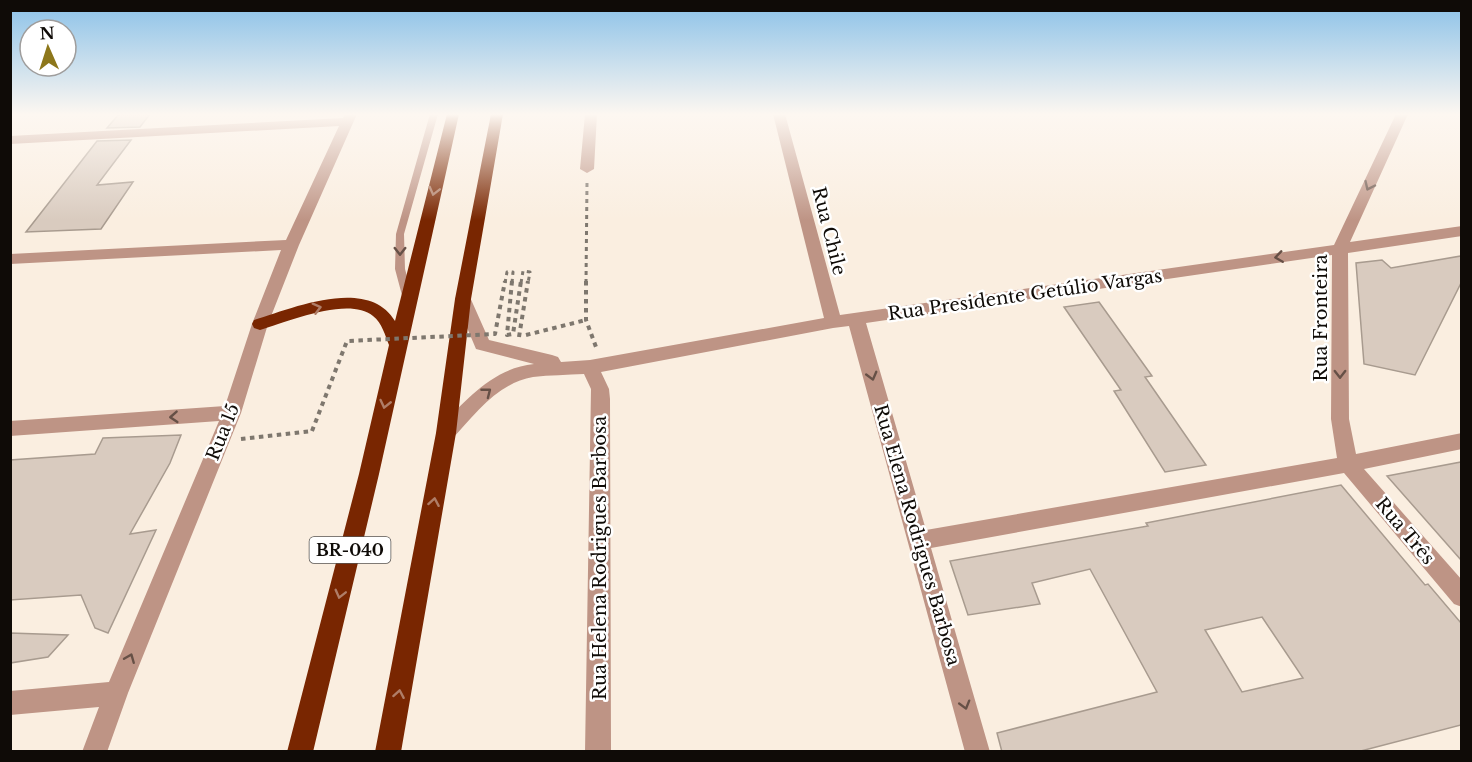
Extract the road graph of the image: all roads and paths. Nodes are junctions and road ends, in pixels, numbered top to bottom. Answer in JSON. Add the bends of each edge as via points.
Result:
{"nodes":[{"id":1,"x":335,"y":150,"type":"edge"},
{"id":2,"x":424,"y":150,"type":"edge"},
{"id":3,"x":444,"y":150,"type":"edge"},
{"id":4,"x":490,"y":150,"type":"edge"},
{"id":5,"x":588,"y":150,"type":"edge"},
{"id":6,"x":788,"y":150,"type":"edge"},
{"id":7,"x":1386,"y":150,"type":"edge"},
{"id":8,"x":587,"y":169,"type":"joint"},
{"id":9,"x":1461,"y":231,"type":"edge"},
{"id":10,"x":291,"y":245,"type":"junction"},
{"id":11,"x":1340,"y":249,"type":"junction"},
{"id":12,"x":10,"y":260,"type":"edge"},
{"id":13,"x":463,"y":299,"type":"junction"},
{"id":14,"x":408,"y":300,"type":"junction"},
{"id":15,"x":856,"y":319,"type":"junction"},
{"id":16,"x":586,"y":320,"type":"junction"},
{"id":17,"x":833,"y":322,"type":"junction"},
{"id":18,"x":260,"y":324,"type":"junction"},
{"id":19,"x":399,"y":348,"type":"junction"},
{"id":20,"x":596,"y":366,"type":"junction"},
{"id":21,"x":232,"y":413,"type":"junction"},
{"id":22,"x":10,"y":429,"type":"edge"},
{"id":23,"x":446,"y":434,"type":"junction"},
{"id":24,"x":1461,"y":441,"type":"edge"},
{"id":25,"x":219,"y":442,"type":"junction"},
{"id":26,"x":1348,"y":464,"type":"junction"},
{"id":27,"x":917,"y":540,"type":"junction"},
{"id":28,"x":1461,"y":597,"type":"edge"},
{"id":29,"x":116,"y":693,"type":"junction"},
{"id":30,"x":10,"y":703,"type":"edge"},
{"id":31,"x":94,"y":752,"type":"edge"},
{"id":32,"x":300,"y":752,"type":"edge"},
{"id":33,"x":388,"y":752,"type":"edge"},
{"id":34,"x":598,"y":752,"type":"edge"},
{"id":35,"x":978,"y":752,"type":"edge"}],
"edges":[{"from":1,"to":10,"type":"street","name":"Rua 15"},
{"from":2,"to":14,"type":"lane","one_way":true,"via":[[400,234],[399,269]]},
{"from":3,"to":14,"type":"highway","number":"BR-040","one_way":true},
{"from":4,"to":13,"type":"highway"},
{"from":5,"to":8,"type":"street"},
{"from":6,"to":17,"type":"street","name":"Rua Chile"},
{"from":7,"to":11,"type":"street","name":"Rua Fronteira","one_way":true},
{"from":8,"to":16,"type":"path"},
{"from":9,"to":11,"type":"street","name":"Rua Presidente Getúlio Vargas"},
{"from":10,"to":12,"type":"street"},
{"from":10,"to":18,"type":"street","name":"Rua 15"},
{"from":11,"to":15,"type":"street","name":"Rua Presidente Getúlio Vargas","one_way":true},
{"from":11,"to":26,"type":"street","name":"Rua Fronteira","one_way":true,"via":[[1340,419]]},
{"from":13,"to":20,"type":"street","name":"Rua Presidente Getúlio Vargas","via":[[482,345],[539,361]]},
{"from":13,"to":23,"type":"highway"},
{"from":14,"to":19,"type":"highway","number":"BR-040"},
{"from":15,"to":17,"type":"street","name":"Rua Presidente Getúlio Vargas"},
{"from":15,"to":27,"type":"street","name":"Rua Elena Rodrigues Barbosa","one_way":true},
{"from":16,"to":20,"type":"path"},
{"from":16,"to":25,"type":"path","bridge":true,"via":[[519,337],[530,272],[523,271],[513,334],[507,335],[513,272],[507,272],[495,334],[347,341],[312,431]]},
{"from":17,"to":20,"type":"street","name":"Rua Presidente Getúlio Vargas"},
{"from":18,"to":19,"type":"highway","one_way":true,"via":[[338,303],[363,304],[378,310]]},
{"from":18,"to":21,"type":"street","name":"Rua 15"},
{"from":19,"to":32,"type":"highway","number":"BR-040","one_way":true},
{"from":23,"to":20,"type":"street","name":"Rua Presidente Getúlio Vargas","one_way":true,"via":[[479,398],[501,381],[530,370]]},
{"from":20,"to":34,"type":"street","name":"Rua Helena Rodrigues Barbosa","via":[[601,399]]},
{"from":21,"to":22,"type":"street","one_way":true},
{"from":21,"to":25,"type":"street","name":"Rua 15"},
{"from":33,"to":23,"type":"highway","one_way":true},
{"from":24,"to":26,"type":"street"},
{"from":29,"to":25,"type":"street","name":"Rua 15","one_way":true},
{"from":26,"to":27,"type":"street"},
{"from":26,"to":28,"type":"street","name":"Rua Três"},
{"from":27,"to":35,"type":"street","name":"Rua Elena Rodrigues Barbosa","one_way":true},
{"from":29,"to":30,"type":"street"},
{"from":29,"to":31,"type":"street","name":"Rua 15"}]}
